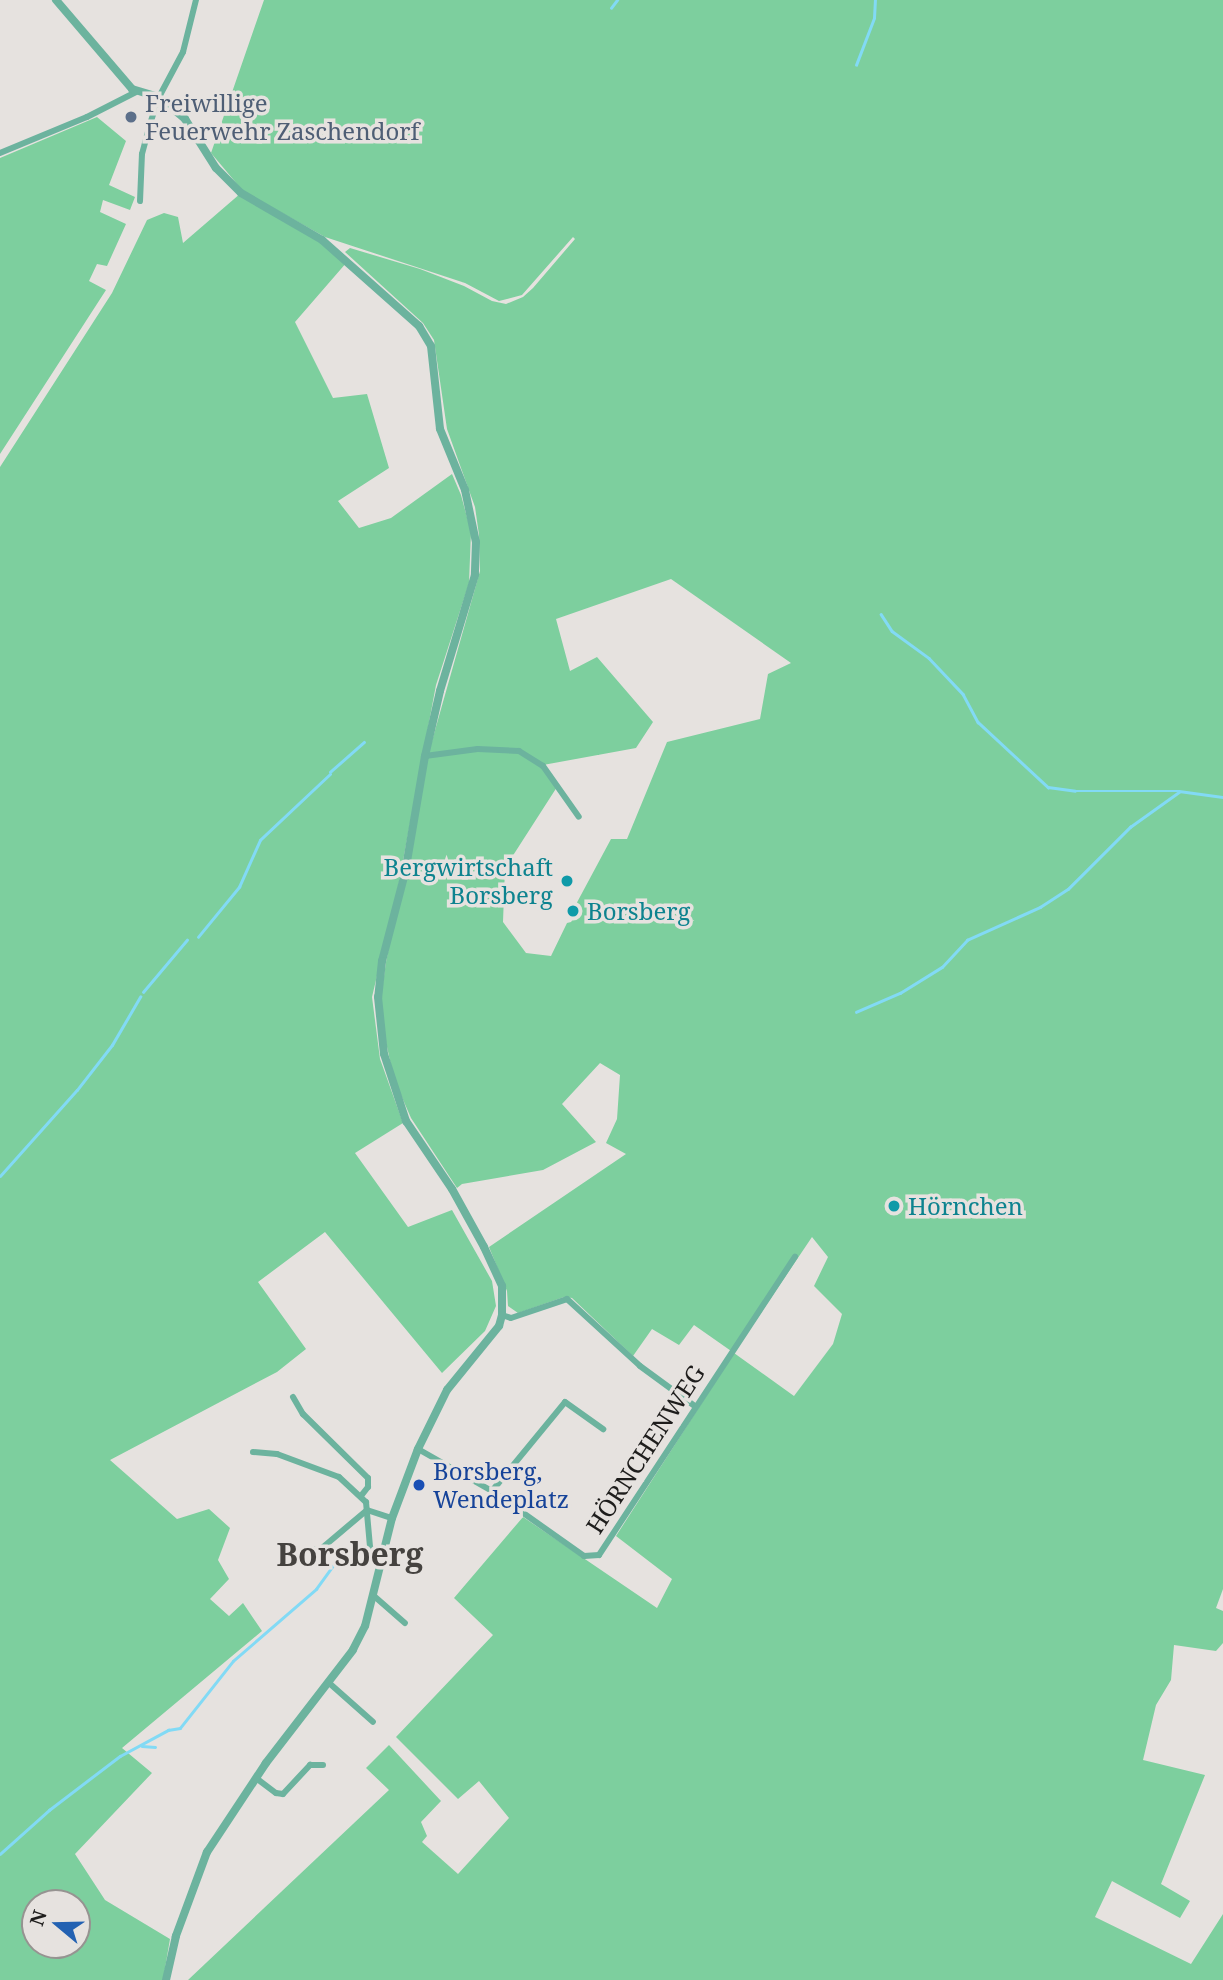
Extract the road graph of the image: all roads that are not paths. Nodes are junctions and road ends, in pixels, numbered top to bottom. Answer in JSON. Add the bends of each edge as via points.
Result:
{"nodes":[{"id":1,"x":56,"y":0,"type":"edge"},
{"id":2,"x":196,"y":0,"type":"edge"},
{"id":3,"x":136,"y":92,"type":"junction"},
{"id":4,"x":159,"y":97,"type":"junction"},
{"id":5,"x":0,"y":153,"type":"edge"},
{"id":6,"x":140,"y":201,"type":"dead end"},
{"id":7,"x":425,"y":756,"type":"junction"},
{"id":8,"x":579,"y":817,"type":"dead end"},
{"id":9,"x":795,"y":1257,"type":"dead end"},
{"id":10,"x":502,"y":1315,"type":"junction"},
{"id":11,"x":293,"y":1397,"type":"dead end"},
{"id":12,"x":696,"y":1406,"type":"junction"},
{"id":13,"x":603,"y":1429,"type":"dead end"},
{"id":14,"x":418,"y":1449,"type":"junction"},
{"id":15,"x":253,"y":1452,"type":"dead end"},
{"id":16,"x":492,"y":1491,"type":"junction"},
{"id":17,"x":361,"y":1496,"type":"junction"},
{"id":18,"x":367,"y":1510,"type":"junction"},
{"id":19,"x":392,"y":1518,"type":"junction"},
{"id":20,"x":296,"y":1552,"type":"dead end"},
{"id":21,"x":381,"y":1561,"type":"junction"},
{"id":22,"x":374,"y":1596,"type":"junction"},
{"id":23,"x":403,"y":1608,"type":"dead end"},
{"id":24,"x":397,"y":1615,"type":"junction"},
{"id":25,"x":405,"y":1623,"type":"dead end"},
{"id":26,"x":328,"y":1682,"type":"junction"},
{"id":27,"x":373,"y":1722,"type":"dead end"},
{"id":28,"x":323,"y":1765,"type":"dead end"},
{"id":29,"x":256,"y":1778,"type":"junction"},
{"id":30,"x":166,"y":1980,"type":"edge"}],
"edges":[{"from":1,"to":3,"type":"street"},
{"from":2,"to":4,"type":"street","via":[[183,52]]},
{"from":3,"to":4,"type":"street"},
{"from":3,"to":5,"type":"street"},
{"from":4,"to":6,"type":"street","via":[[142,154]]},
{"from":4,"to":7,"type":"street","via":[[185,119],[216,168],[241,193],[321,240],[428,338],[444,444],[473,520],[475,575]]},
{"from":7,"to":8,"type":"street","via":[[478,749],[519,751],[543,766]]},
{"from":7,"to":10,"type":"street","via":[[405,873],[380,974],[380,1034],[406,1121],[452,1189],[502,1286]]},
{"from":9,"to":12,"type":"street","name":"HÖRNCHENWEG"},
{"from":10,"to":12,"type":"street","via":[[511,1318],[566,1299],[640,1366]]},
{"from":10,"to":14,"type":"street","via":[[499,1326],[447,1390]]},
{"from":11,"to":17,"type":"street","via":[[303,1414],[368,1478]]},
{"from":12,"to":16,"type":"street","name":"HÖRNCHENWEG","via":[[599,1555],[584,1556]]},
{"from":13,"to":16,"type":"street","via":[[565,1402]]},
{"from":14,"to":16,"type":"street","name":"HÖRNCHENWEG"},
{"from":14,"to":19,"type":"street"},
{"from":15,"to":17,"type":"street","via":[[277,1454],[338,1477]]},
{"from":17,"to":18,"type":"street"},
{"from":18,"to":19,"type":"street"},
{"from":18,"to":20,"type":"street","via":[[322,1548]]},
{"from":18,"to":21,"type":"street","via":[[370,1547]]},
{"from":19,"to":21,"type":"street"},
{"from":21,"to":22,"type":"street"},
{"from":22,"to":24,"type":"street"},
{"from":22,"to":26,"type":"street","via":[[353,1650]]},
{"from":23,"to":24,"type":"street"},
{"from":24,"to":25,"type":"street"},
{"from":26,"to":27,"type":"street"},
{"from":26,"to":29,"type":"street"},
{"from":28,"to":29,"type":"street","via":[[310,1765],[283,1794]]},
{"from":29,"to":30,"type":"street","via":[[207,1852],[176,1936]]}]}
